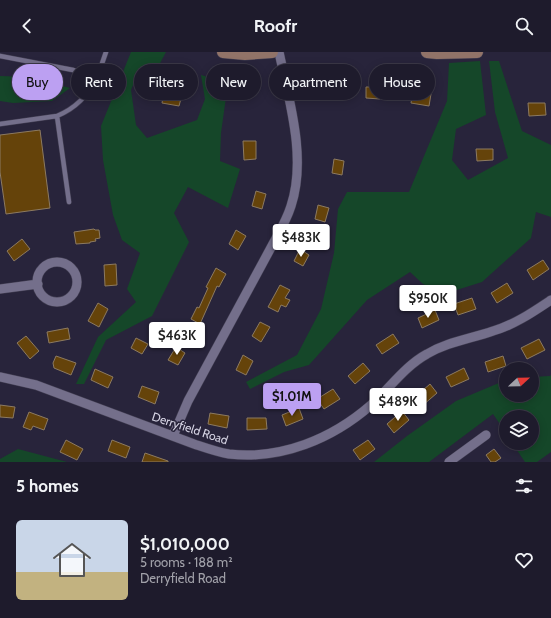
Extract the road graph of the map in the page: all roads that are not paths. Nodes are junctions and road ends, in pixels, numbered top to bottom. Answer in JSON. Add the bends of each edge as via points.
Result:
{"nodes":[{"id":1,"x":106,"y":52,"type":"edge"},
{"id":2,"x":223,"y":52,"type":"edge"},
{"id":3,"x":272,"y":52,"type":"edge"},
{"id":4,"x":279,"y":52,"type":"edge"},
{"id":5,"x":427,"y":52,"type":"edge"},
{"id":6,"x":477,"y":52,"type":"edge"},
{"id":7,"x":2,"y":54,"type":"edge"},
{"id":8,"x":102,"y":64,"type":"edge"},
{"id":9,"x":71,"y":70,"type":"edge"},
{"id":10,"x":82,"y":100,"type":"edge"},
{"id":11,"x":57,"y":116,"type":"junction"},
{"id":12,"x":0,"y":124,"type":"edge"},
{"id":13,"x":70,"y":202,"type":"dead end"},
{"id":14,"x":38,"y":284,"type":"junction"},
{"id":15,"x":0,"y":289,"type":"edge"},
{"id":16,"x":551,"y":300,"type":"edge"},
{"id":17,"x":0,"y":377,"type":"edge"},
{"id":18,"x":486,"y":435,"type":"dead end"},
{"id":19,"x":173,"y":436,"type":"junction"},
{"id":20,"x":449,"y":462,"type":"edge"}],
"edges":[{"from":1,"to":8,"type":"lane"},
{"from":2,"to":3,"type":"street"},
{"from":4,"to":19,"type":"street","via":[[298,167],[291,205],[271,249],[188,401]]},
{"from":5,"to":6,"type":"street"},
{"from":7,"to":9,"type":"lane"},
{"from":10,"to":11,"type":"lane"},
{"from":11,"to":12,"type":"lane"},
{"from":11,"to":13,"type":"lane"},
{"from":14,"to":14,"type":"street","via":[[42,270],[55,262],[70,267],[75,272],[77,280],[72,295],[58,302],[46,298],[40,292]]},
{"from":14,"to":15,"type":"street"},
{"from":16,"to":19,"type":"street","name":"Derryfield Road","via":[[504,327],[453,342],[425,355],[361,413],[326,436],[308,444],[271,453],[242,455],[213,450]]},
{"from":17,"to":19,"type":"street","name":"Derryfield Road","via":[[36,385]]},
{"from":18,"to":20,"type":"street"}]}
